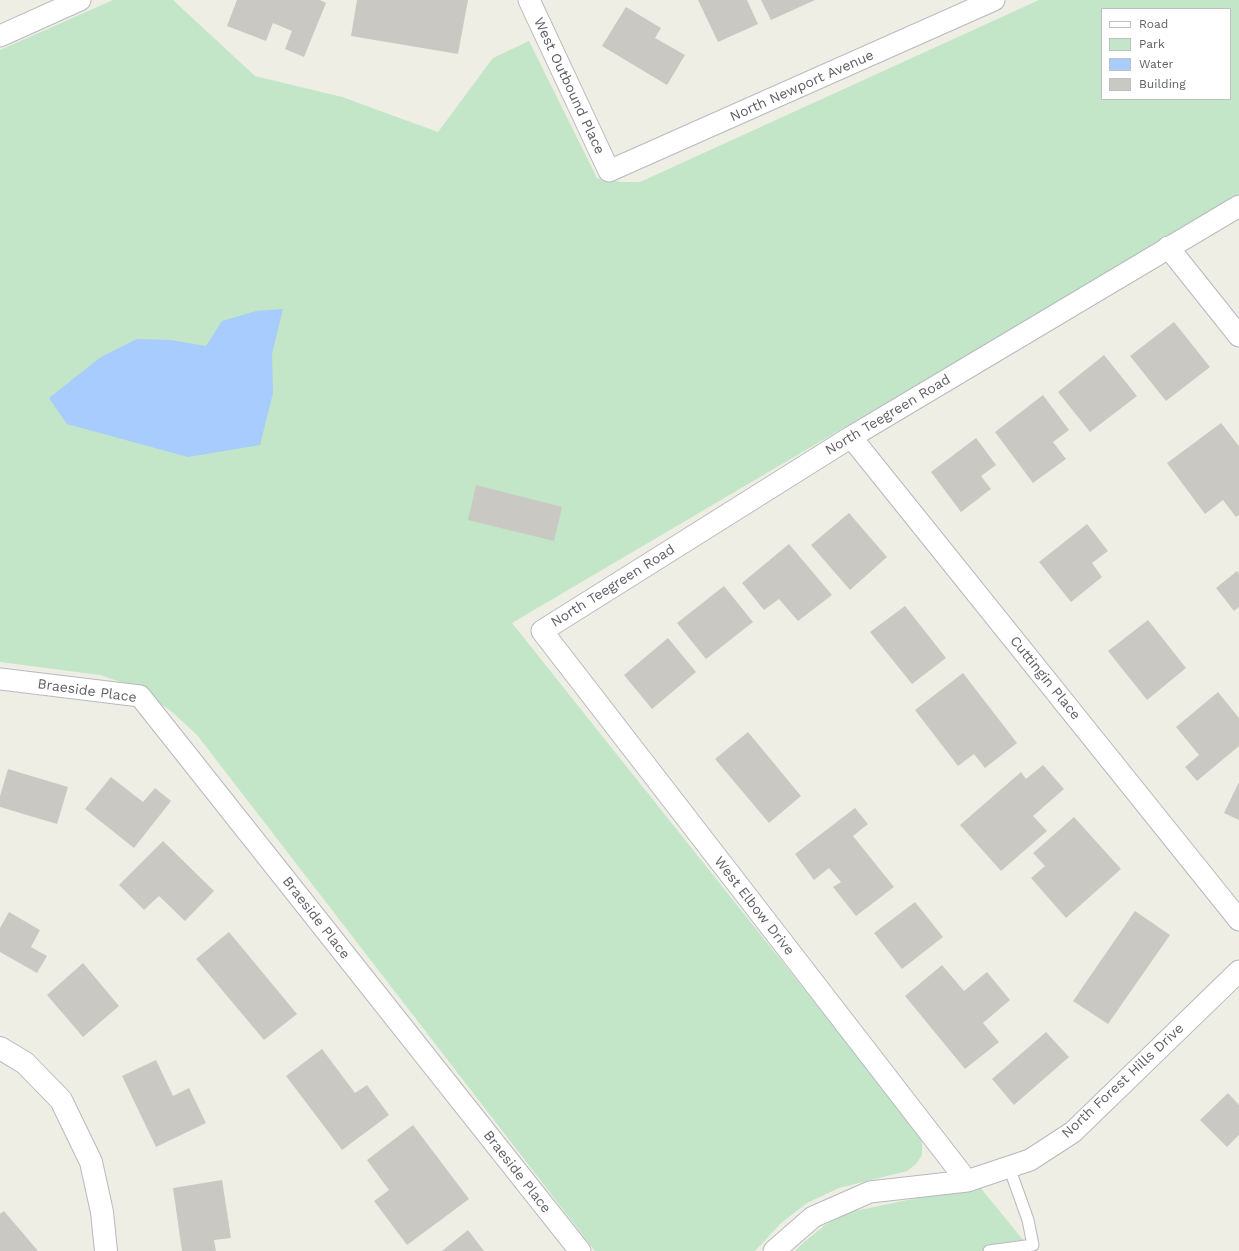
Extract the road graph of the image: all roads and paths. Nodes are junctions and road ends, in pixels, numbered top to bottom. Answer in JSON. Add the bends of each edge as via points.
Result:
{"nodes":[{"id":1,"x":80,"y":0,"type":"edge"},
{"id":2,"x":529,"y":0,"type":"edge"},
{"id":3,"x":994,"y":0,"type":"edge"},
{"id":4,"x":0,"y":36,"type":"edge"},
{"id":5,"x":609,"y":171,"type":"joint"},
{"id":6,"x":1239,"y":206,"type":"edge"},
{"id":7,"x":1168,"y":247,"type":"junction"},
{"id":8,"x":1239,"y":336,"type":"edge"},
{"id":9,"x":851,"y":437,"type":"junction"},
{"id":10,"x":542,"y":631,"type":"joint"},
{"id":11,"x":0,"y":679,"type":"edge"},
{"id":12,"x":1239,"y":920,"type":"edge"},
{"id":13,"x":1239,"y":971,"type":"edge"},
{"id":14,"x":0,"y":1048,"type":"edge"},
{"id":15,"x":1009,"y":1167,"type":"junction"},
{"id":16,"x":966,"y":1181,"type":"junction"},
{"id":17,"x":1035,"y":1248,"type":"edge"},
{"id":18,"x":106,"y":1251,"type":"edge"},
{"id":19,"x":580,"y":1251,"type":"edge"},
{"id":20,"x":774,"y":1251,"type":"edge"},
{"id":21,"x":989,"y":1251,"type":"edge"}],
"edges":[{"from":1,"to":4,"type":"street"},
{"from":2,"to":5,"type":"street","name":"West Outbound Place"},
{"from":3,"to":5,"type":"street","name":"North Newport Avenue"},
{"from":6,"to":7,"type":"street","name":"North Teegreen Road"},
{"from":7,"to":8,"type":"street"},
{"from":7,"to":9,"type":"street","name":"North Teegreen Road"},
{"from":9,"to":10,"type":"street","name":"North Teegreen Road"},
{"from":9,"to":12,"type":"street","name":"Cuttingin Place"},
{"from":10,"to":16,"type":"street","name":"West Elbow Drive"},
{"from":11,"to":19,"type":"street","name":"Braeside Place","via":[[140,696]]},
{"from":13,"to":15,"type":"street","name":"North Forest Hills Drive","via":[[1073,1132],[1030,1160]]},
{"from":14,"to":18,"type":"street","via":[[25,1063],[61,1100],[91,1162],[102,1212]]},
{"from":15,"to":16,"type":"street","name":"North Forest Hills Drive"},
{"from":15,"to":17,"type":"lane"},
{"from":16,"to":20,"type":"street","name":"North Forest Hills Drive","via":[[870,1192],[813,1217]]},
{"from":17,"to":21,"type":"lane"}]}
